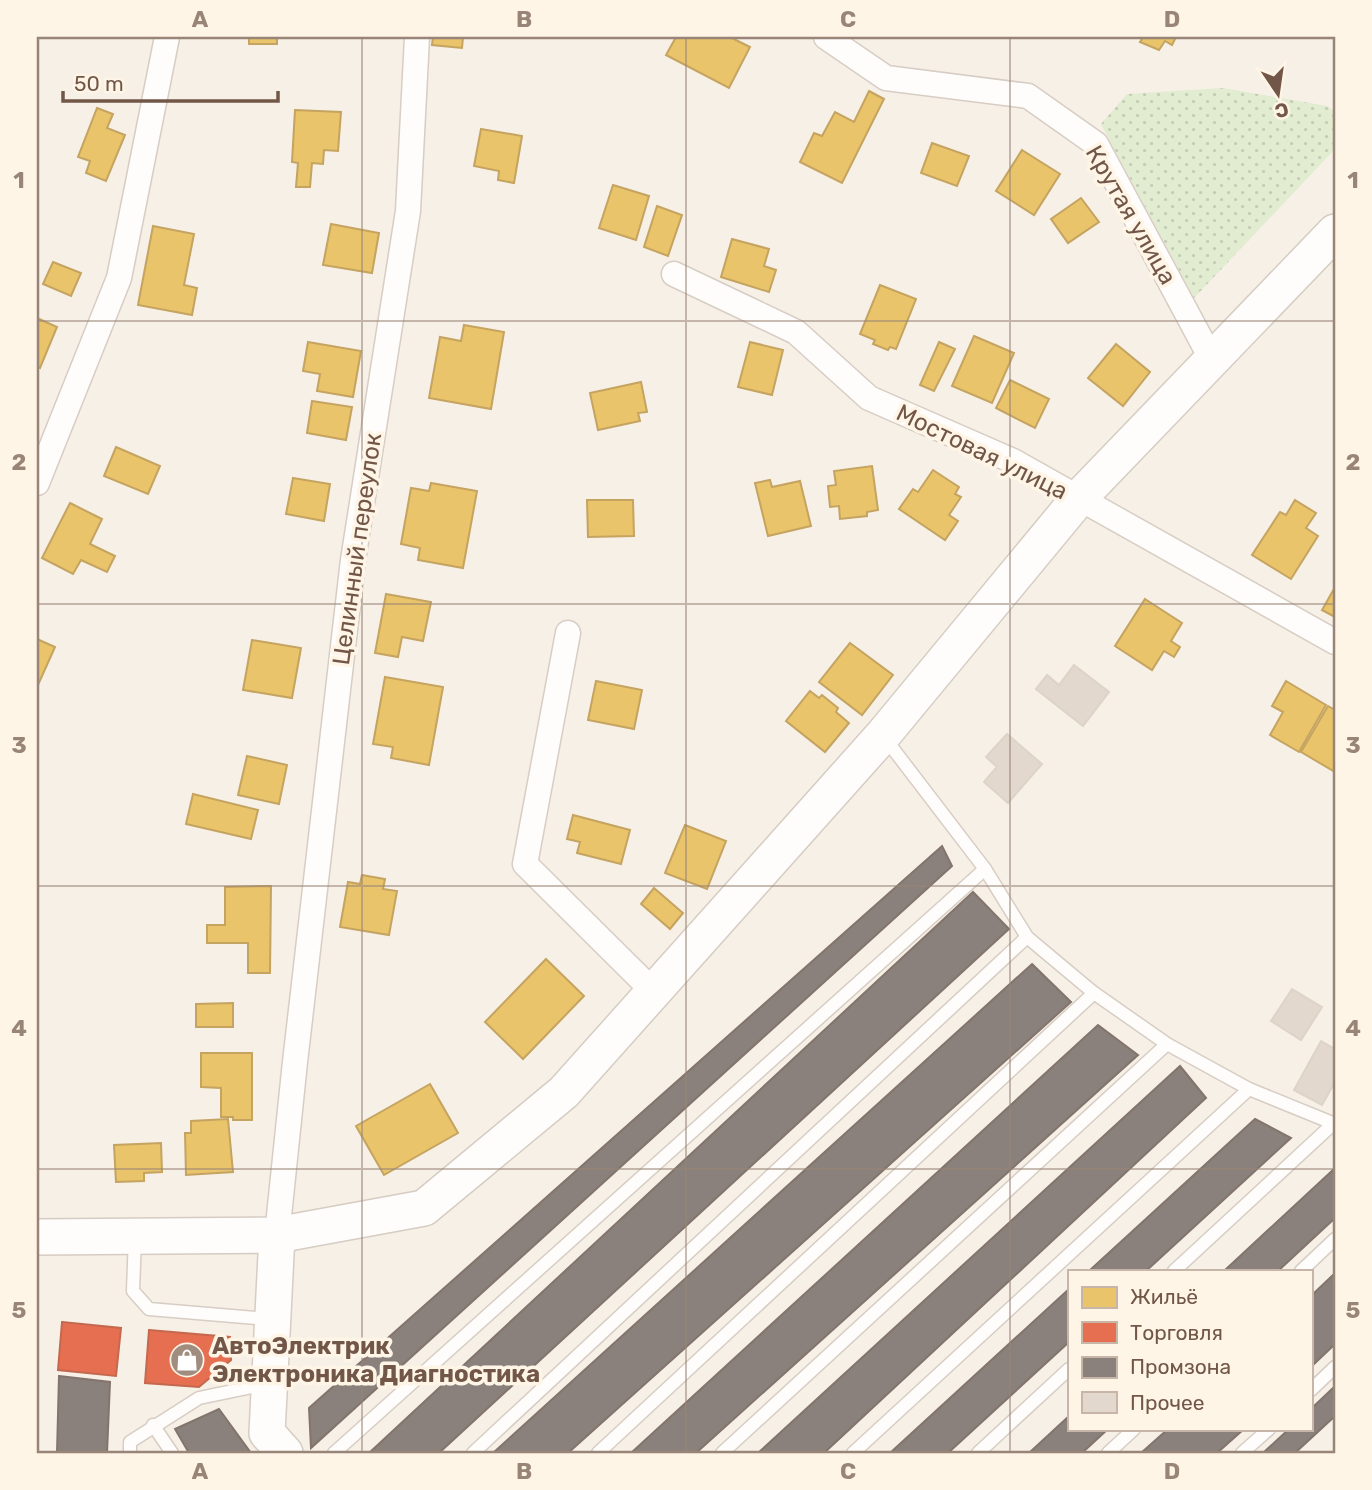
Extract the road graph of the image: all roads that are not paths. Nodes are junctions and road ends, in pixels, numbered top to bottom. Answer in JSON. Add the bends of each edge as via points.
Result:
{"nodes":[{"id":1,"x":167,"y":37,"type":"edge"},
{"id":2,"x":417,"y":37,"type":"edge"},
{"id":3,"x":826,"y":37,"type":"edge"},
{"id":4,"x":1335,"y":232,"type":"edge"},
{"id":5,"x":674,"y":274,"type":"dead end"},
{"id":6,"x":1212,"y":360,"type":"junction"},
{"id":7,"x":37,"y":483,"type":"edge"},
{"id":8,"x":1079,"y":498,"type":"junction"},
{"id":9,"x":568,"y":633,"type":"dead end"},
{"id":10,"x":1335,"y":642,"type":"edge"},
{"id":11,"x":883,"y":735,"type":"junction"},
{"id":12,"x":985,"y":869,"type":"junction"},
{"id":13,"x":1027,"y":937,"type":"junction"},
{"id":14,"x":654,"y":992,"type":"junction"},
{"id":15,"x":1094,"y":993,"type":"junction"},
{"id":16,"x":1167,"y":1044,"type":"junction"},
{"id":17,"x":1249,"y":1089,"type":"junction"},
{"id":18,"x":1335,"y":1123,"type":"edge"},
{"id":19,"x":277,"y":1235,"type":"junction"},
{"id":20,"x":135,"y":1236,"type":"junction"},
{"id":21,"x":37,"y":1237,"type":"edge"},
{"id":22,"x":1335,"y":1239,"type":"edge"},
{"id":23,"x":1175,"y":1270,"type":"edge"},
{"id":24,"x":1302,"y":1270,"type":"edge"},
{"id":25,"x":273,"y":1319,"type":"junction"},
{"id":26,"x":1335,"y":1367,"type":"edge"},
{"id":27,"x":1068,"y":1370,"type":"edge"},
{"id":28,"x":269,"y":1383,"type":"junction"},
{"id":29,"x":1312,"y":1389,"type":"edge"},
{"id":30,"x":153,"y":1425,"type":"junction"},
{"id":31,"x":1133,"y":1430,"type":"edge"},
{"id":32,"x":1268,"y":1430,"type":"edge"},
{"id":33,"x":130,"y":1453,"type":"edge"},
{"id":34,"x":172,"y":1453,"type":"edge"},
{"id":35,"x":285,"y":1453,"type":"edge"},
{"id":36,"x":334,"y":1453,"type":"edge"},
{"id":37,"x":474,"y":1453,"type":"edge"},
{"id":38,"x":598,"y":1453,"type":"edge"},
{"id":39,"x":722,"y":1453,"type":"edge"},
{"id":40,"x":853,"y":1453,"type":"edge"},
{"id":41,"x":978,"y":1453,"type":"edge"},
{"id":42,"x":1108,"y":1453,"type":"edge"},
{"id":43,"x":1242,"y":1453,"type":"edge"}],
"edges":[{"from":1,"to":7,"type":"street","via":[[119,278]]},
{"from":2,"to":19,"type":"street","name":"Целинный переулок","via":[[408,211],[353,560]]},
{"from":3,"to":6,"type":"street","name":"Крутая улица","via":[[886,78],[1028,96],[1096,145]]},
{"from":4,"to":6,"type":"street"},
{"from":5,"to":8,"type":"street","name":"Мостовая улица","via":[[796,332],[869,398],[1013,461]]},
{"from":6,"to":8,"type":"street"},
{"from":8,"to":10,"type":"street","name":"Мостовая улица"},
{"from":8,"to":11,"type":"street"},
{"from":9,"to":14,"type":"street","via":[[525,864]]},
{"from":11,"to":12,"type":"lane"},
{"from":11,"to":14,"type":"street"},
{"from":12,"to":13,"type":"lane"},
{"from":12,"to":36,"type":"lane"},
{"from":13,"to":15,"type":"lane"},
{"from":13,"to":37,"type":"lane"},
{"from":14,"to":19,"type":"street","via":[[564,1091],[424,1208]]},
{"from":15,"to":16,"type":"lane"},
{"from":15,"to":38,"type":"lane"},
{"from":16,"to":17,"type":"lane"},
{"from":16,"to":39,"type":"lane"},
{"from":17,"to":18,"type":"lane"},
{"from":17,"to":40,"type":"lane"},
{"from":18,"to":23,"type":"lane"},
{"from":19,"to":20,"type":"street"},
{"from":19,"to":25,"type":"street"},
{"from":20,"to":21,"type":"street"},
{"from":20,"to":25,"type":"lane","via":[[133,1291],[149,1309]]},
{"from":22,"to":24,"type":"lane"},
{"from":25,"to":28,"type":"street"},
{"from":26,"to":29,"type":"lane"},
{"from":27,"to":41,"type":"lane"},
{"from":28,"to":30,"type":"lane","via":[[199,1398]]},
{"from":28,"to":35,"type":"street","via":[[267,1433]]},
{"from":30,"to":33,"type":"lane","via":[[130,1442]]},
{"from":30,"to":34,"type":"lane"},
{"from":31,"to":42,"type":"lane"},
{"from":32,"to":43,"type":"lane"}]}
